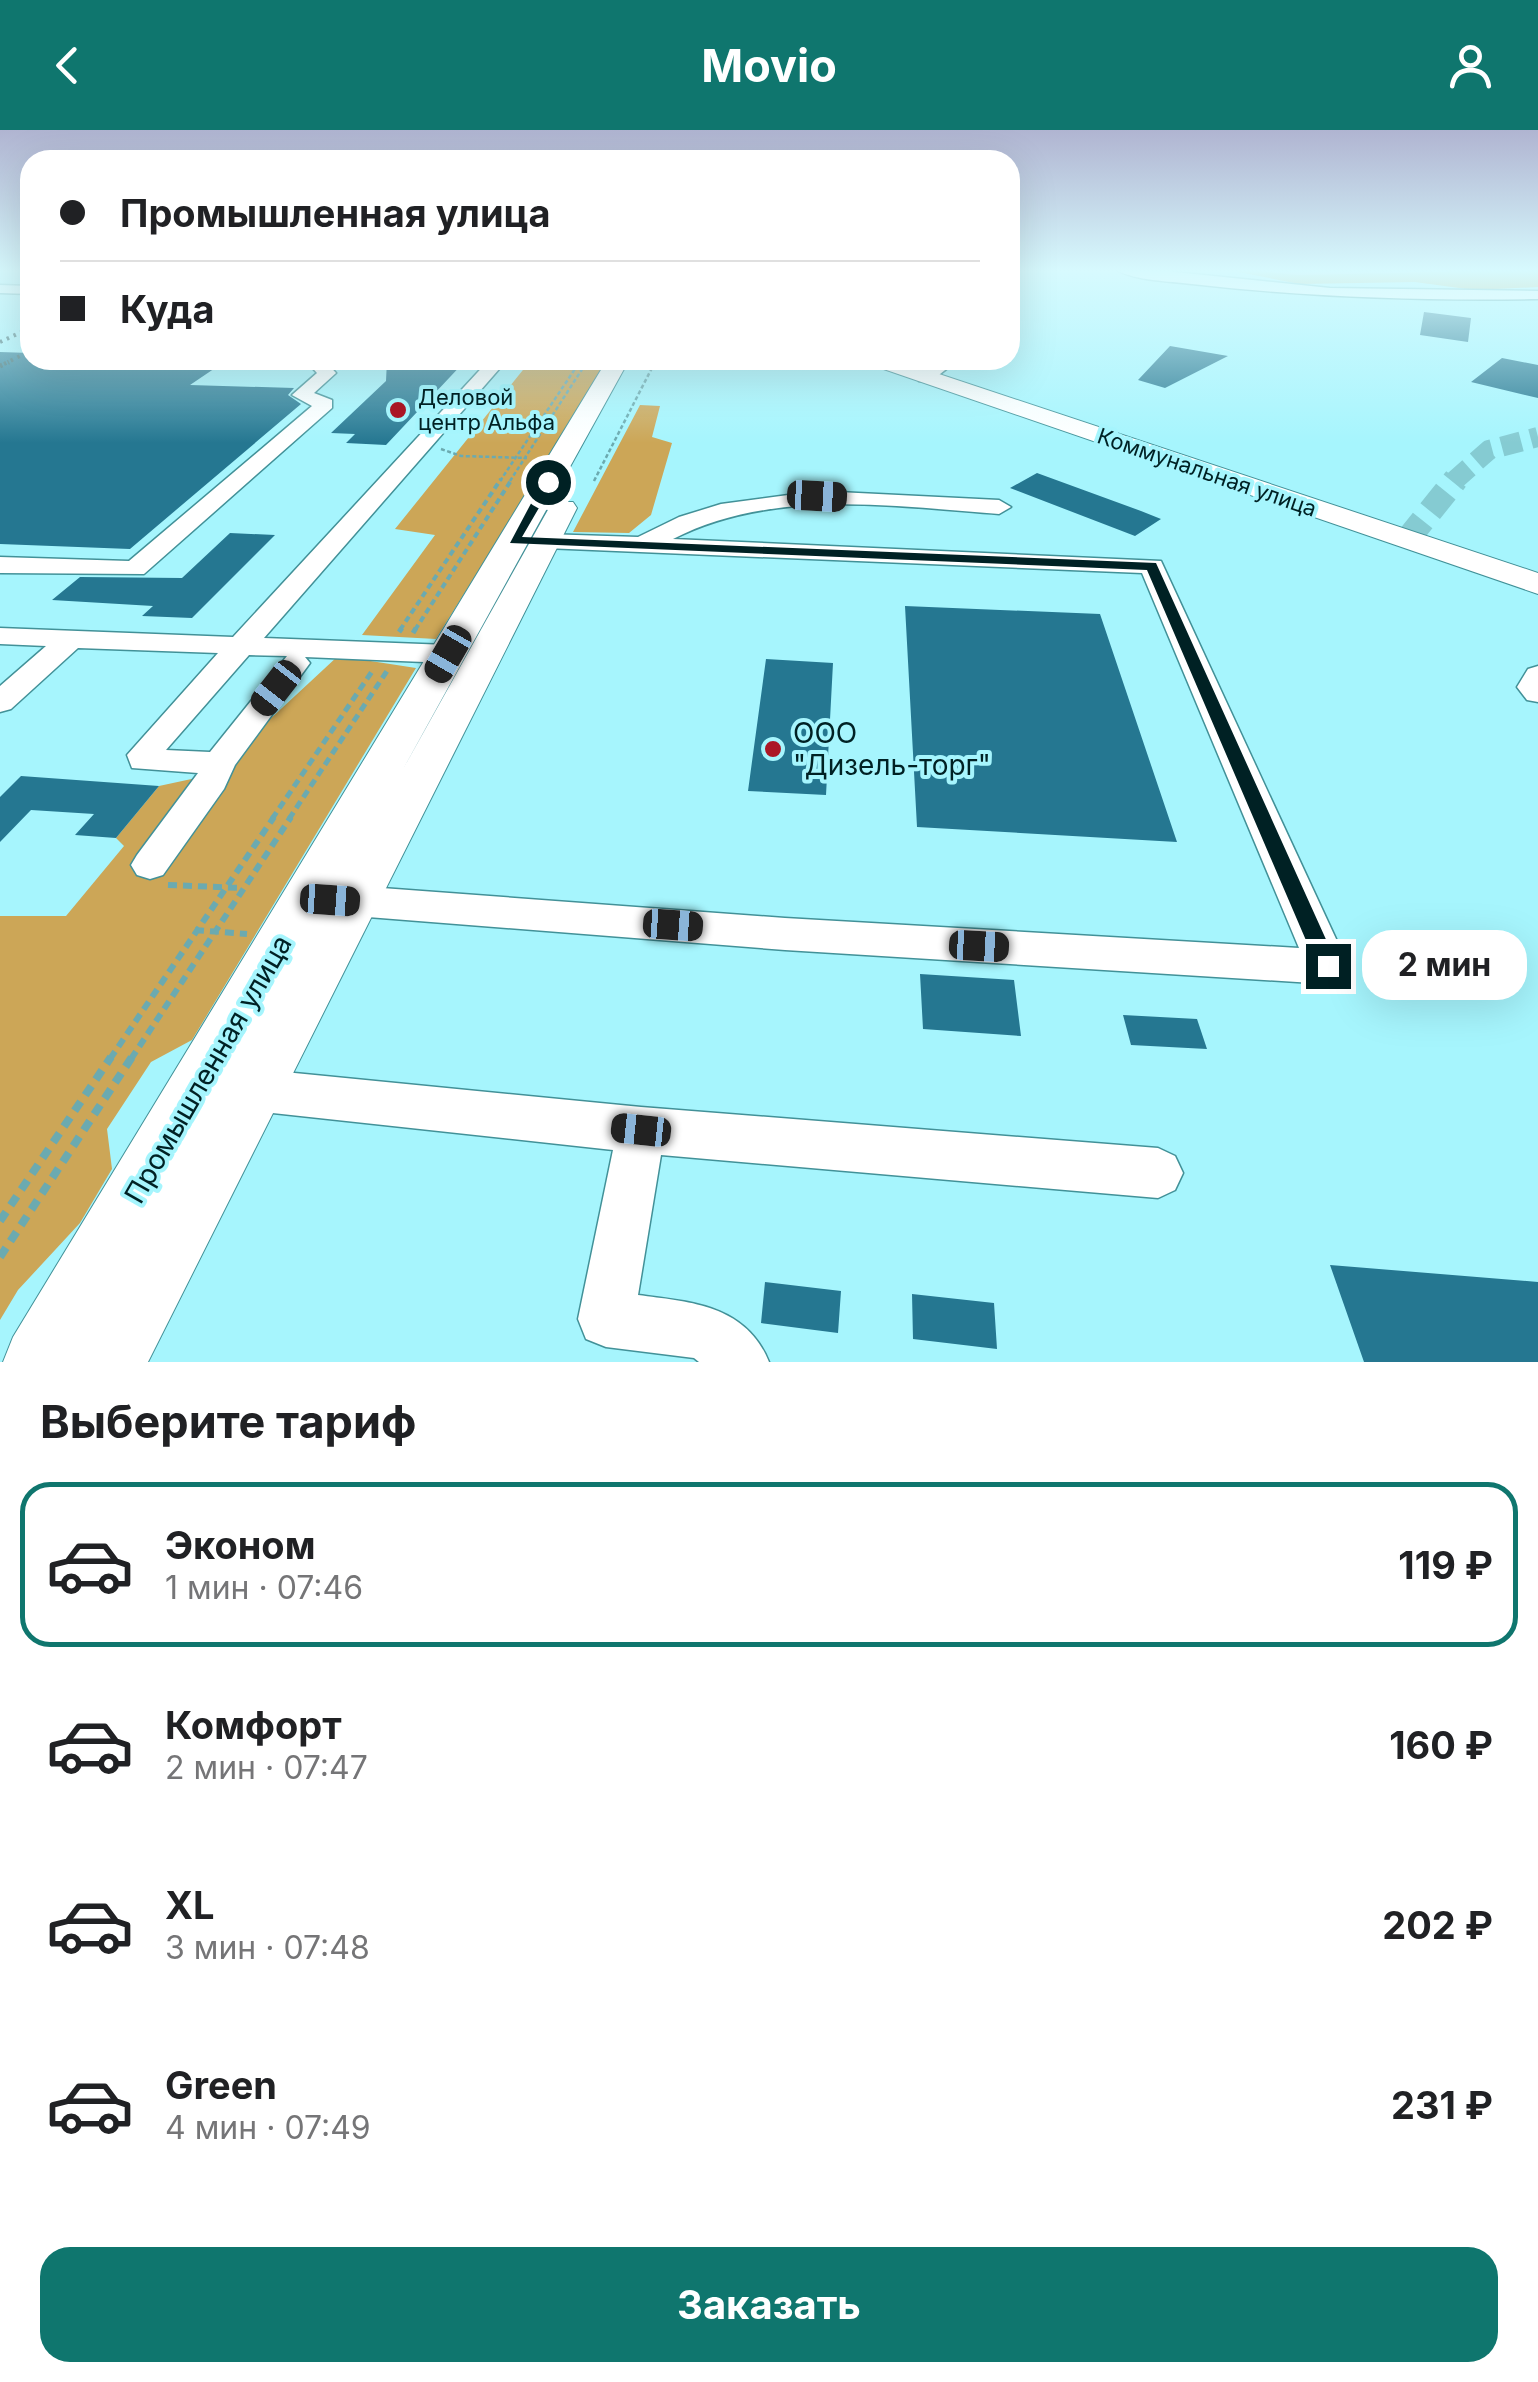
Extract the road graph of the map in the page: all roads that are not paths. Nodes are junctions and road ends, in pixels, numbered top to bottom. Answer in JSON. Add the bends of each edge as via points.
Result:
{"nodes":[{"id":1,"x":324,"y":370,"type":"edge"},
{"id":2,"x":489,"y":370,"type":"edge"},
{"id":3,"x":613,"y":370,"type":"edge"},
{"id":4,"x":636,"y":370,"type":"edge"},
{"id":5,"x":907,"y":370,"type":"edge"},
{"id":6,"x":934,"y":370,"type":"edge"},
{"id":7,"x":925,"y":376,"type":"junction"},
{"id":8,"x":999,"y":506,"type":"dead end"},
{"id":9,"x":530,"y":541,"type":"junction"},
{"id":10,"x":642,"y":545,"type":"junction"},
{"id":11,"x":0,"y":564,"type":"edge"},
{"id":12,"x":1538,"y":584,"type":"edge"},
{"id":13,"x":0,"y":636,"type":"edge"},
{"id":14,"x":71,"y":640,"type":"junction"},
{"id":15,"x":240,"y":645,"type":"junction"},
{"id":16,"x":466,"y":655,"type":"junction"},
{"id":17,"x":295,"y":663,"type":"dead end"},
{"id":18,"x":1538,"y":675,"type":"edge"},
{"id":19,"x":1538,"y":693,"type":"edge"},
{"id":20,"x":0,"y":702,"type":"edge"},
{"id":21,"x":219,"y":763,"type":"junction"},
{"id":22,"x":150,"y":865,"type":"dead end"},
{"id":23,"x":306,"y":898,"type":"junction"},
{"id":24,"x":354,"y":901,"type":"junction"},
{"id":25,"x":254,"y":1090,"type":"junction"},
{"id":26,"x":641,"y":1130,"type":"junction"},
{"id":27,"x":1158,"y":1173,"type":"dead end"},
{"id":28,"x":717,"y":1352,"type":"edge"},
{"id":29,"x":38,"y":1362,"type":"edge"},
{"id":30,"x":110,"y":1362,"type":"edge"}],
"edges":[{"from":1,"to":11,"type":"street","via":[[301,395],[325,404],[134,569]]},
{"from":2,"to":15,"type":"street"},
{"from":3,"to":9,"type":"main road","name":"Промышленная улица"},
{"from":4,"to":9,"type":"main road","name":"Промышленная улица"},
{"from":5,"to":7,"type":"main road","name":"Коммунальная улица"},
{"from":6,"to":7,"type":"street"},
{"from":7,"to":12,"type":"main road","name":"Коммунальная улица"},
{"from":8,"to":10,"type":"street","via":[[788,497],[705,516]]},
{"from":9,"to":10,"type":"street"},
{"from":9,"to":16,"type":"main road","name":"Промышленная улица"},
{"from":10,"to":24,"type":"street","via":[[1152,566],[1328,966]]},
{"from":13,"to":14,"type":"street"},
{"from":14,"to":15,"type":"street"},
{"from":14,"to":20,"type":"street"},
{"from":15,"to":16,"type":"street"},
{"from":15,"to":21,"type":"street","via":[[143,756]]},
{"from":16,"to":23,"type":"main road","name":"Промышленная улица"},
{"from":16,"to":24,"type":"main road","name":"Промышленная улица"},
{"from":17,"to":21,"type":"street"},
{"from":18,"to":19,"type":"street","via":[[1532,688]]},
{"from":21,"to":22,"type":"street"},
{"from":23,"to":24,"type":"main road"},
{"from":23,"to":29,"type":"main road","name":"Промышленная улица"},
{"from":24,"to":25,"type":"main road","name":"Промышленная улица"},
{"from":25,"to":26,"type":"street"},
{"from":25,"to":30,"type":"main road","name":"Промышленная улица"},
{"from":26,"to":27,"type":"street"},
{"from":26,"to":28,"type":"street","via":[[606,1319]]}]}
